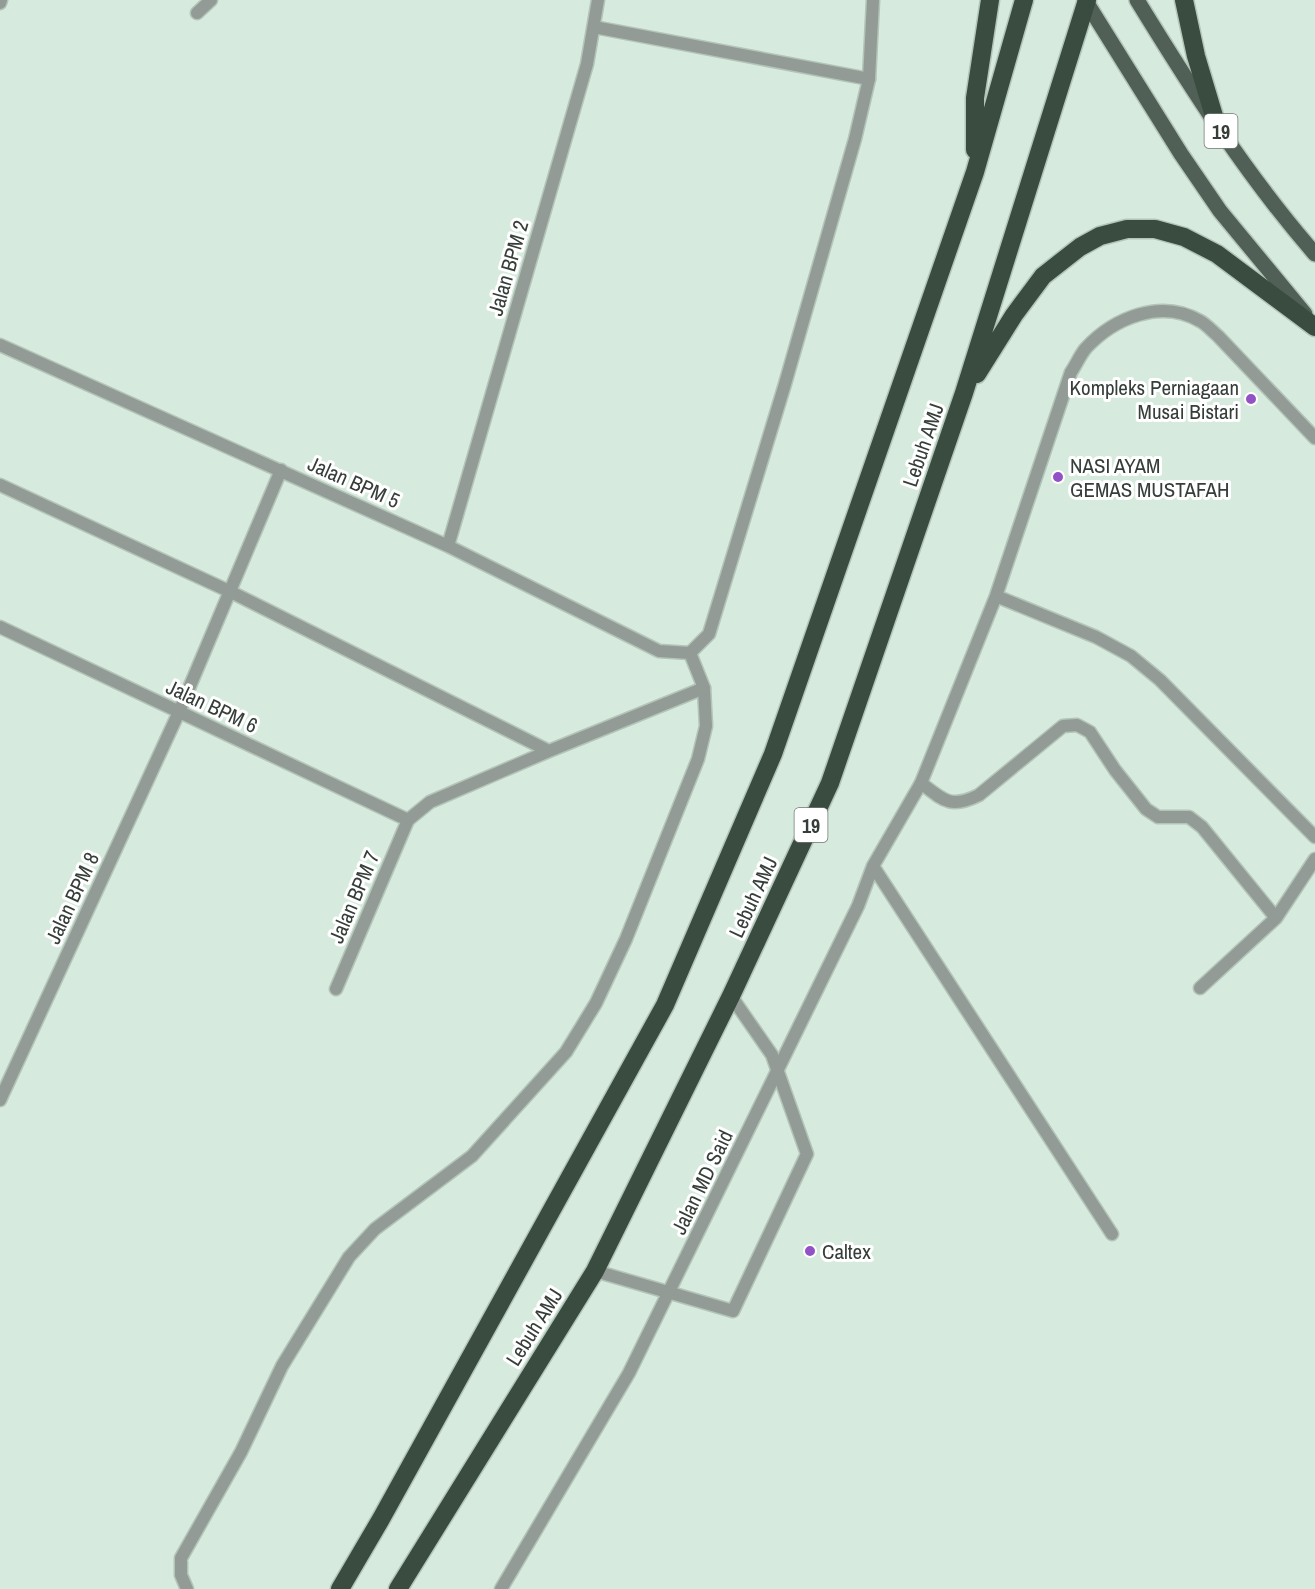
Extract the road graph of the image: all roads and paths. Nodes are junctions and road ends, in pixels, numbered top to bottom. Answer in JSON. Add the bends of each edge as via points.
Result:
{"nodes":[{"id":1,"x":212,"y":0,"type":"edge"},
{"id":2,"x":598,"y":0,"type":"edge"},
{"id":3,"x":873,"y":0,"type":"edge"},
{"id":4,"x":990,"y":0,"type":"edge"},
{"id":5,"x":1024,"y":0,"type":"edge"},
{"id":6,"x":1137,"y":0,"type":"edge"},
{"id":7,"x":1184,"y":0,"type":"edge"},
{"id":8,"x":1086,"y":1,"type":"edge"},
{"id":9,"x":197,"y":13,"type":"dead end"},
{"id":10,"x":594,"y":27,"type":"junction"},
{"id":11,"x":869,"y":79,"type":"junction"},
{"id":12,"x":1217,"y":126,"type":"junction"},
{"id":13,"x":975,"y":172,"type":"junction"},
{"id":14,"x":1315,"y":254,"type":"edge"},
{"id":15,"x":1315,"y":326,"type":"edge"},
{"id":16,"x":0,"y":345,"type":"edge"},
{"id":17,"x":964,"y":393,"type":"junction"},
{"id":18,"x":1315,"y":438,"type":"edge"},
{"id":19,"x":281,"y":470,"type":"junction"},
{"id":20,"x":0,"y":485,"type":"edge"},
{"id":21,"x":448,"y":546,"type":"junction"},
{"id":22,"x":231,"y":592,"type":"junction"},
{"id":23,"x":996,"y":596,"type":"junction"},
{"id":24,"x":0,"y":627,"type":"edge"},
{"id":25,"x":690,"y":653,"type":"junction"},
{"id":26,"x":704,"y":688,"type":"junction"},
{"id":27,"x":179,"y":712,"type":"junction"},
{"id":28,"x":549,"y":751,"type":"junction"},
{"id":29,"x":921,"y":783,"type":"junction"},
{"id":30,"x":408,"y":820,"type":"junction"},
{"id":31,"x":1315,"y":837,"type":"edge"},
{"id":32,"x":1315,"y":859,"type":"edge"},
{"id":33,"x":873,"y":866,"type":"junction"},
{"id":34,"x":1276,"y":918,"type":"junction"},
{"id":35,"x":1200,"y":988,"type":"dead end"},
{"id":36,"x":336,"y":989,"type":"dead end"},
{"id":37,"x":731,"y":996,"type":"junction"},
{"id":38,"x":777,"y":1071,"type":"junction"},
{"id":39,"x":0,"y":1100,"type":"edge"},
{"id":40,"x":1112,"y":1234,"type":"dead end"},
{"id":41,"x":595,"y":1271,"type":"junction"},
{"id":42,"x":670,"y":1292,"type":"junction"},
{"id":43,"x":187,"y":1589,"type":"edge"},
{"id":44,"x":340,"y":1589,"type":"edge"},
{"id":45,"x":398,"y":1589,"type":"edge"},
{"id":46,"x":501,"y":1589,"type":"edge"}],
"edges":[{"from":1,"to":9,"type":"street"},
{"from":2,"to":10,"type":"street","name":"Jalan BPM 2"},
{"from":3,"to":11,"type":"street"},
{"from":4,"to":13,"type":"highway","via":[[975,98]]},
{"from":5,"to":13,"type":"highway","name":"Lebuh AMJ"},
{"from":6,"to":12,"type":"main road","number":"19"},
{"from":7,"to":12,"type":"highway"},
{"from":8,"to":15,"type":"main road","number":"19","via":[[1220,211]]},
{"from":8,"to":17,"type":"highway","name":"Lebuh AMJ","number":"19"},
{"from":10,"to":11,"type":"street"},
{"from":10,"to":21,"type":"street","name":"Jalan BPM 2","via":[[587,64]]},
{"from":11,"to":25,"type":"street","via":[[788,373],[710,634]]},
{"from":12,"to":14,"type":"main road","number":"19","via":[[1277,211]]},
{"from":13,"to":44,"type":"highway","name":"Lebuh AMJ","via":[[773,754],[666,1005]]},
{"from":15,"to":17,"type":"highway","via":[[1217,254],[1165,231],[1127,229],[1100,236],[1043,276]]},
{"from":16,"to":19,"type":"street","name":"Jalan BPM 5"},
{"from":17,"to":37,"type":"highway","name":"Lebuh AMJ","number":"19","via":[[830,783]]},
{"from":18,"to":23,"type":"street","name":"Jalan MD Said","via":[[1200,321],[1176,312],[1149,311],[1124,320],[1084,350],[1071,372]]},
{"from":19,"to":21,"type":"street","name":"Jalan BPM 5"},
{"from":19,"to":22,"type":"street","name":"Jalan BPM 8"},
{"from":20,"to":22,"type":"street"},
{"from":21,"to":25,"type":"street","name":"Jalan BPM 5","via":[[658,651]]},
{"from":22,"to":27,"type":"street","name":"Jalan BPM 8"},
{"from":22,"to":28,"type":"street"},
{"from":23,"to":29,"type":"street","name":"Jalan MD Said"},
{"from":23,"to":31,"type":"street","via":[[1131,656],[1160,680]]},
{"from":24,"to":27,"type":"street","name":"Jalan BPM 6"},
{"from":25,"to":26,"type":"street"},
{"from":26,"to":28,"type":"street"},
{"from":26,"to":43,"type":"street","via":[[706,726],[698,759],[627,939],[596,1004],[566,1052],[472,1156],[375,1229],[349,1257],[282,1366],[241,1452],[182,1558],[181,1575]]},
{"from":27,"to":30,"type":"street","name":"Jalan BPM 6"},
{"from":27,"to":39,"type":"street","name":"Jalan BPM 8"},
{"from":28,"to":30,"type":"street","via":[[430,802]]},
{"from":29,"to":33,"type":"street","name":"Jalan MD Said"},
{"from":29,"to":34,"type":"street","via":[[944,801],[963,803],[979,795],[1063,726],[1077,725],[1090,732],[1146,809],[1158,817],[1189,817],[1202,827]]},
{"from":30,"to":36,"type":"street","name":"Jalan BPM 7"},
{"from":32,"to":34,"type":"street"},
{"from":33,"to":38,"type":"street","name":"Jalan MD Said","via":[[858,906]]},
{"from":33,"to":40,"type":"street"},
{"from":34,"to":35,"type":"street"},
{"from":37,"to":38,"type":"street","via":[[771,1055]]},
{"from":37,"to":41,"type":"highway","name":"Lebuh AMJ","number":"19"},
{"from":38,"to":42,"type":"street","name":"Jalan MD Said"},
{"from":38,"to":42,"type":"street","via":[[807,1154],[733,1311]]},
{"from":41,"to":42,"type":"street"},
{"from":41,"to":45,"type":"highway","name":"Lebuh AMJ","number":"19"},
{"from":42,"to":46,"type":"street","name":"Jalan MD Said","via":[[629,1373]]}]}
